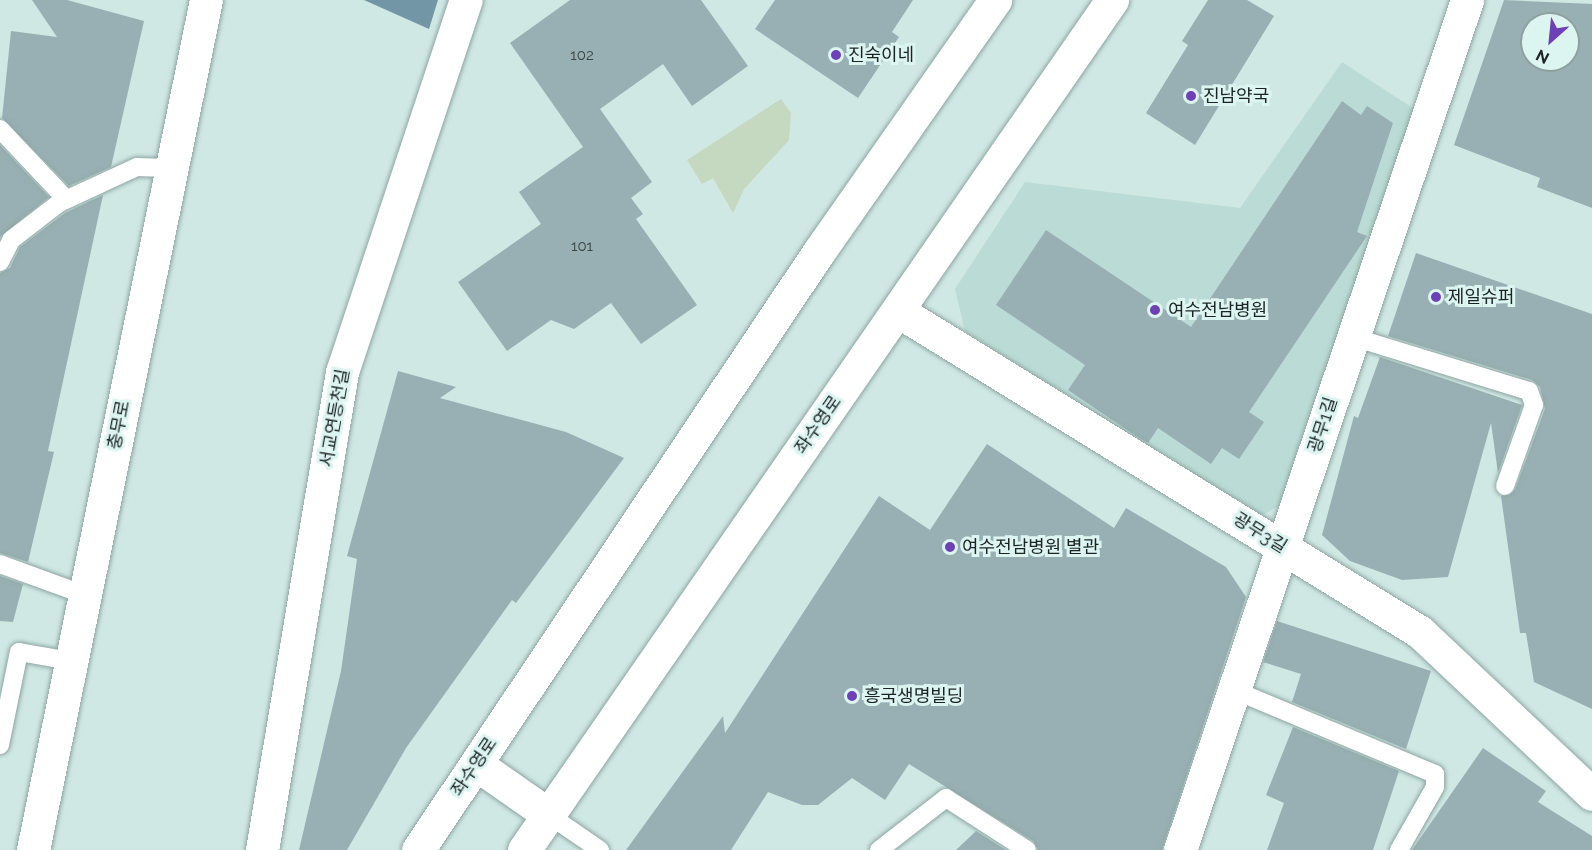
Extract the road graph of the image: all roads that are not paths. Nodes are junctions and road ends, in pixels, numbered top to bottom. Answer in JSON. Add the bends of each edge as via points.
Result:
{"nodes":[{"id":1,"x":207,"y":0,"type":"edge"},
{"id":2,"x":465,"y":0,"type":"edge"},
{"id":3,"x":995,"y":0,"type":"edge"},
{"id":4,"x":1112,"y":0,"type":"edge"},
{"id":5,"x":1467,"y":0,"type":"edge"},
{"id":6,"x":0,"y":129,"type":"edge"},
{"id":7,"x":173,"y":168,"type":"junction"},
{"id":8,"x":66,"y":200,"type":"junction"},
{"id":9,"x":0,"y":262,"type":"edge"},
{"id":10,"x":898,"y":311,"type":"junction"},
{"id":11,"x":1353,"y":337,"type":"junction"},
{"id":12,"x":1505,"y":486,"type":"dead end"},
{"id":13,"x":1282,"y":547,"type":"junction"},
{"id":14,"x":0,"y":564,"type":"edge"},
{"id":15,"x":85,"y":595,"type":"junction"},
{"id":16,"x":71,"y":661,"type":"junction"},
{"id":17,"x":1234,"y":690,"type":"junction"},
{"id":18,"x":0,"y":745,"type":"edge"},
{"id":19,"x":476,"y":764,"type":"junction"},
{"id":20,"x":1592,"y":794,"type":"edge"},
{"id":21,"x":549,"y":815,"type":"junction"},
{"id":22,"x":33,"y":850,"type":"edge"},
{"id":23,"x":262,"y":850,"type":"edge"},
{"id":24,"x":418,"y":850,"type":"edge"},
{"id":25,"x":524,"y":850,"type":"edge"},
{"id":26,"x":600,"y":850,"type":"edge"},
{"id":27,"x":879,"y":850,"type":"edge"},
{"id":28,"x":1027,"y":850,"type":"edge"},
{"id":29,"x":1180,"y":850,"type":"edge"},
{"id":30,"x":1399,"y":850,"type":"edge"}],
"edges":[{"from":1,"to":7,"type":"street","name":"충무로"},
{"from":2,"to":23,"type":"street","name":"서교연등천길","via":[[342,372]]},
{"from":3,"to":19,"type":"street","name":"좌수영로"},
{"from":4,"to":10,"type":"street","name":"좌수영로"},
{"from":5,"to":11,"type":"street","name":"광무1길"},
{"from":6,"to":8,"type":"lane"},
{"from":7,"to":8,"type":"lane","via":[[137,167]]},
{"from":7,"to":15,"type":"street","name":"충무로"},
{"from":8,"to":9,"type":"lane","via":[[11,240]]},
{"from":10,"to":13,"type":"street","name":"광무3길"},
{"from":10,"to":21,"type":"street","name":"좌수영로"},
{"from":11,"to":12,"type":"lane","via":[[1529,391],[1534,405]]},
{"from":11,"to":13,"type":"street","name":"광무1길"},
{"from":13,"to":17,"type":"street","name":"광무1길"},
{"from":13,"to":20,"type":"street","name":"광무3길","via":[[1420,632]]},
{"from":14,"to":15,"type":"lane"},
{"from":15,"to":16,"type":"street","name":"충무로"},
{"from":16,"to":18,"type":"lane","via":[[19,652]]},
{"from":16,"to":22,"type":"street","name":"충무로"},
{"from":17,"to":29,"type":"street","name":"광무1길"},
{"from":17,"to":30,"type":"lane","via":[[1435,774],[1435,787]]},
{"from":19,"to":21,"type":"street"},
{"from":19,"to":24,"type":"street","name":"좌수영로"},
{"from":21,"to":25,"type":"street","name":"좌수영로"},
{"from":21,"to":26,"type":"lane"},
{"from":27,"to":28,"type":"lane","via":[[946,798]]}]}
